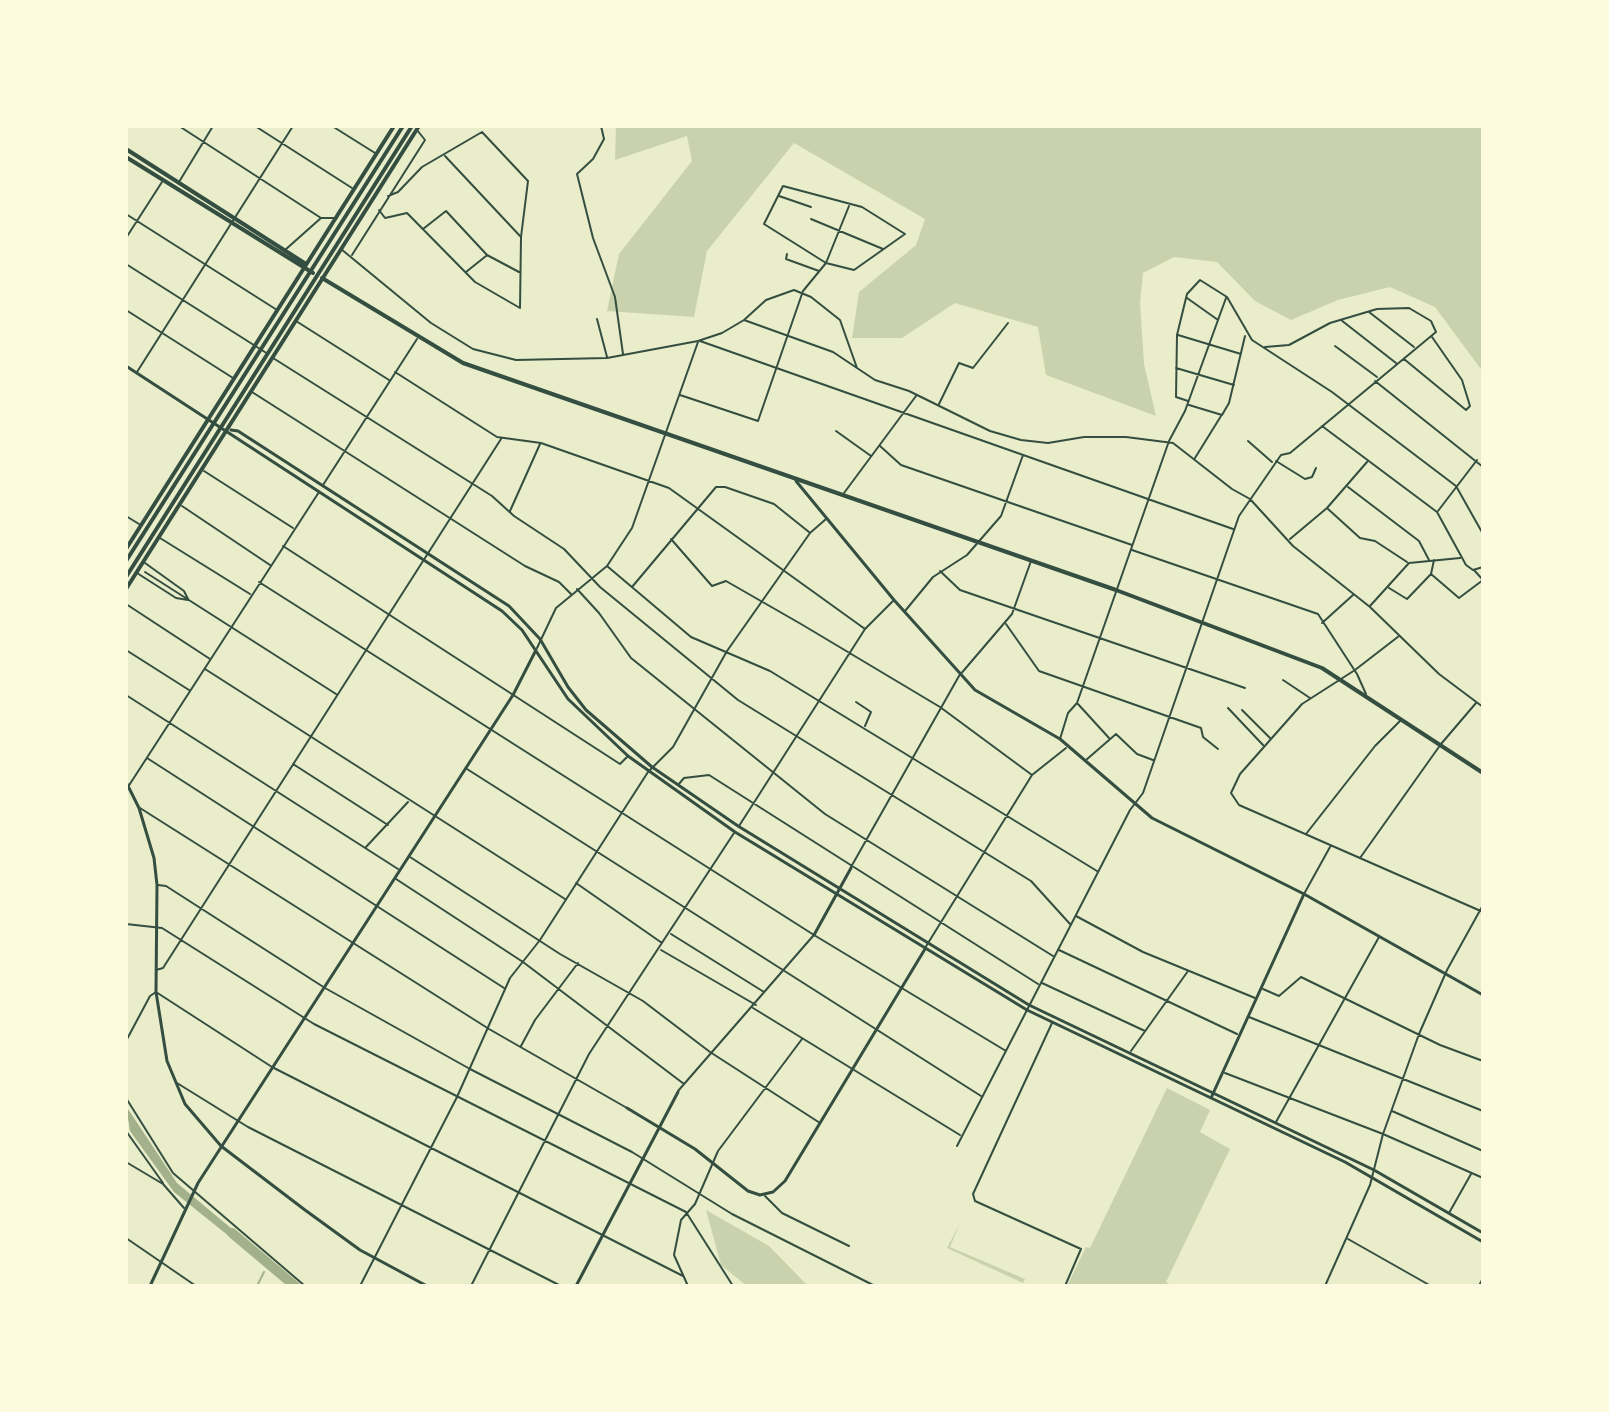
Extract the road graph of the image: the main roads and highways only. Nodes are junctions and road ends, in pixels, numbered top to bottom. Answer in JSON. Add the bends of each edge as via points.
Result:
{"nodes":[{"id":1,"x":394,"y":126,"type":"edge"},
{"id":2,"x":403,"y":126,"type":"edge"},
{"id":3,"x":416,"y":127,"type":"edge"},
{"id":4,"x":126,"y":149,"type":"edge"},
{"id":5,"x":126,"y":157,"type":"edge"},
{"id":6,"x":233,"y":220,"type":"junction"},
{"id":7,"x":305,"y":266,"type":"junction"},
{"id":8,"x":322,"y":278,"type":"junction"},
{"id":9,"x":126,"y":549,"type":"edge"},
{"id":10,"x":126,"y":561,"type":"edge"},
{"id":11,"x":126,"y":577,"type":"edge"},
{"id":12,"x":126,"y":589,"type":"edge"},
{"id":13,"x":1483,"y":773,"type":"edge"}],
"edges":[{"from":1,"to":7,"type":"main road"},
{"from":2,"to":10,"type":"main road"},
{"from":3,"to":8,"type":"main road"},
{"from":3,"to":11,"type":"main road"},
{"from":4,"to":6,"type":"main road"},
{"from":5,"to":6,"type":"main road"},
{"from":6,"to":7,"type":"main road"},
{"from":6,"to":7,"type":"main road"},
{"from":7,"to":8,"type":"main road"},
{"from":7,"to":9,"type":"main road"},
{"from":8,"to":12,"type":"main road"},
{"from":8,"to":13,"type":"main road","via":[[463,363],[1116,590],[1342,678]]}]}
